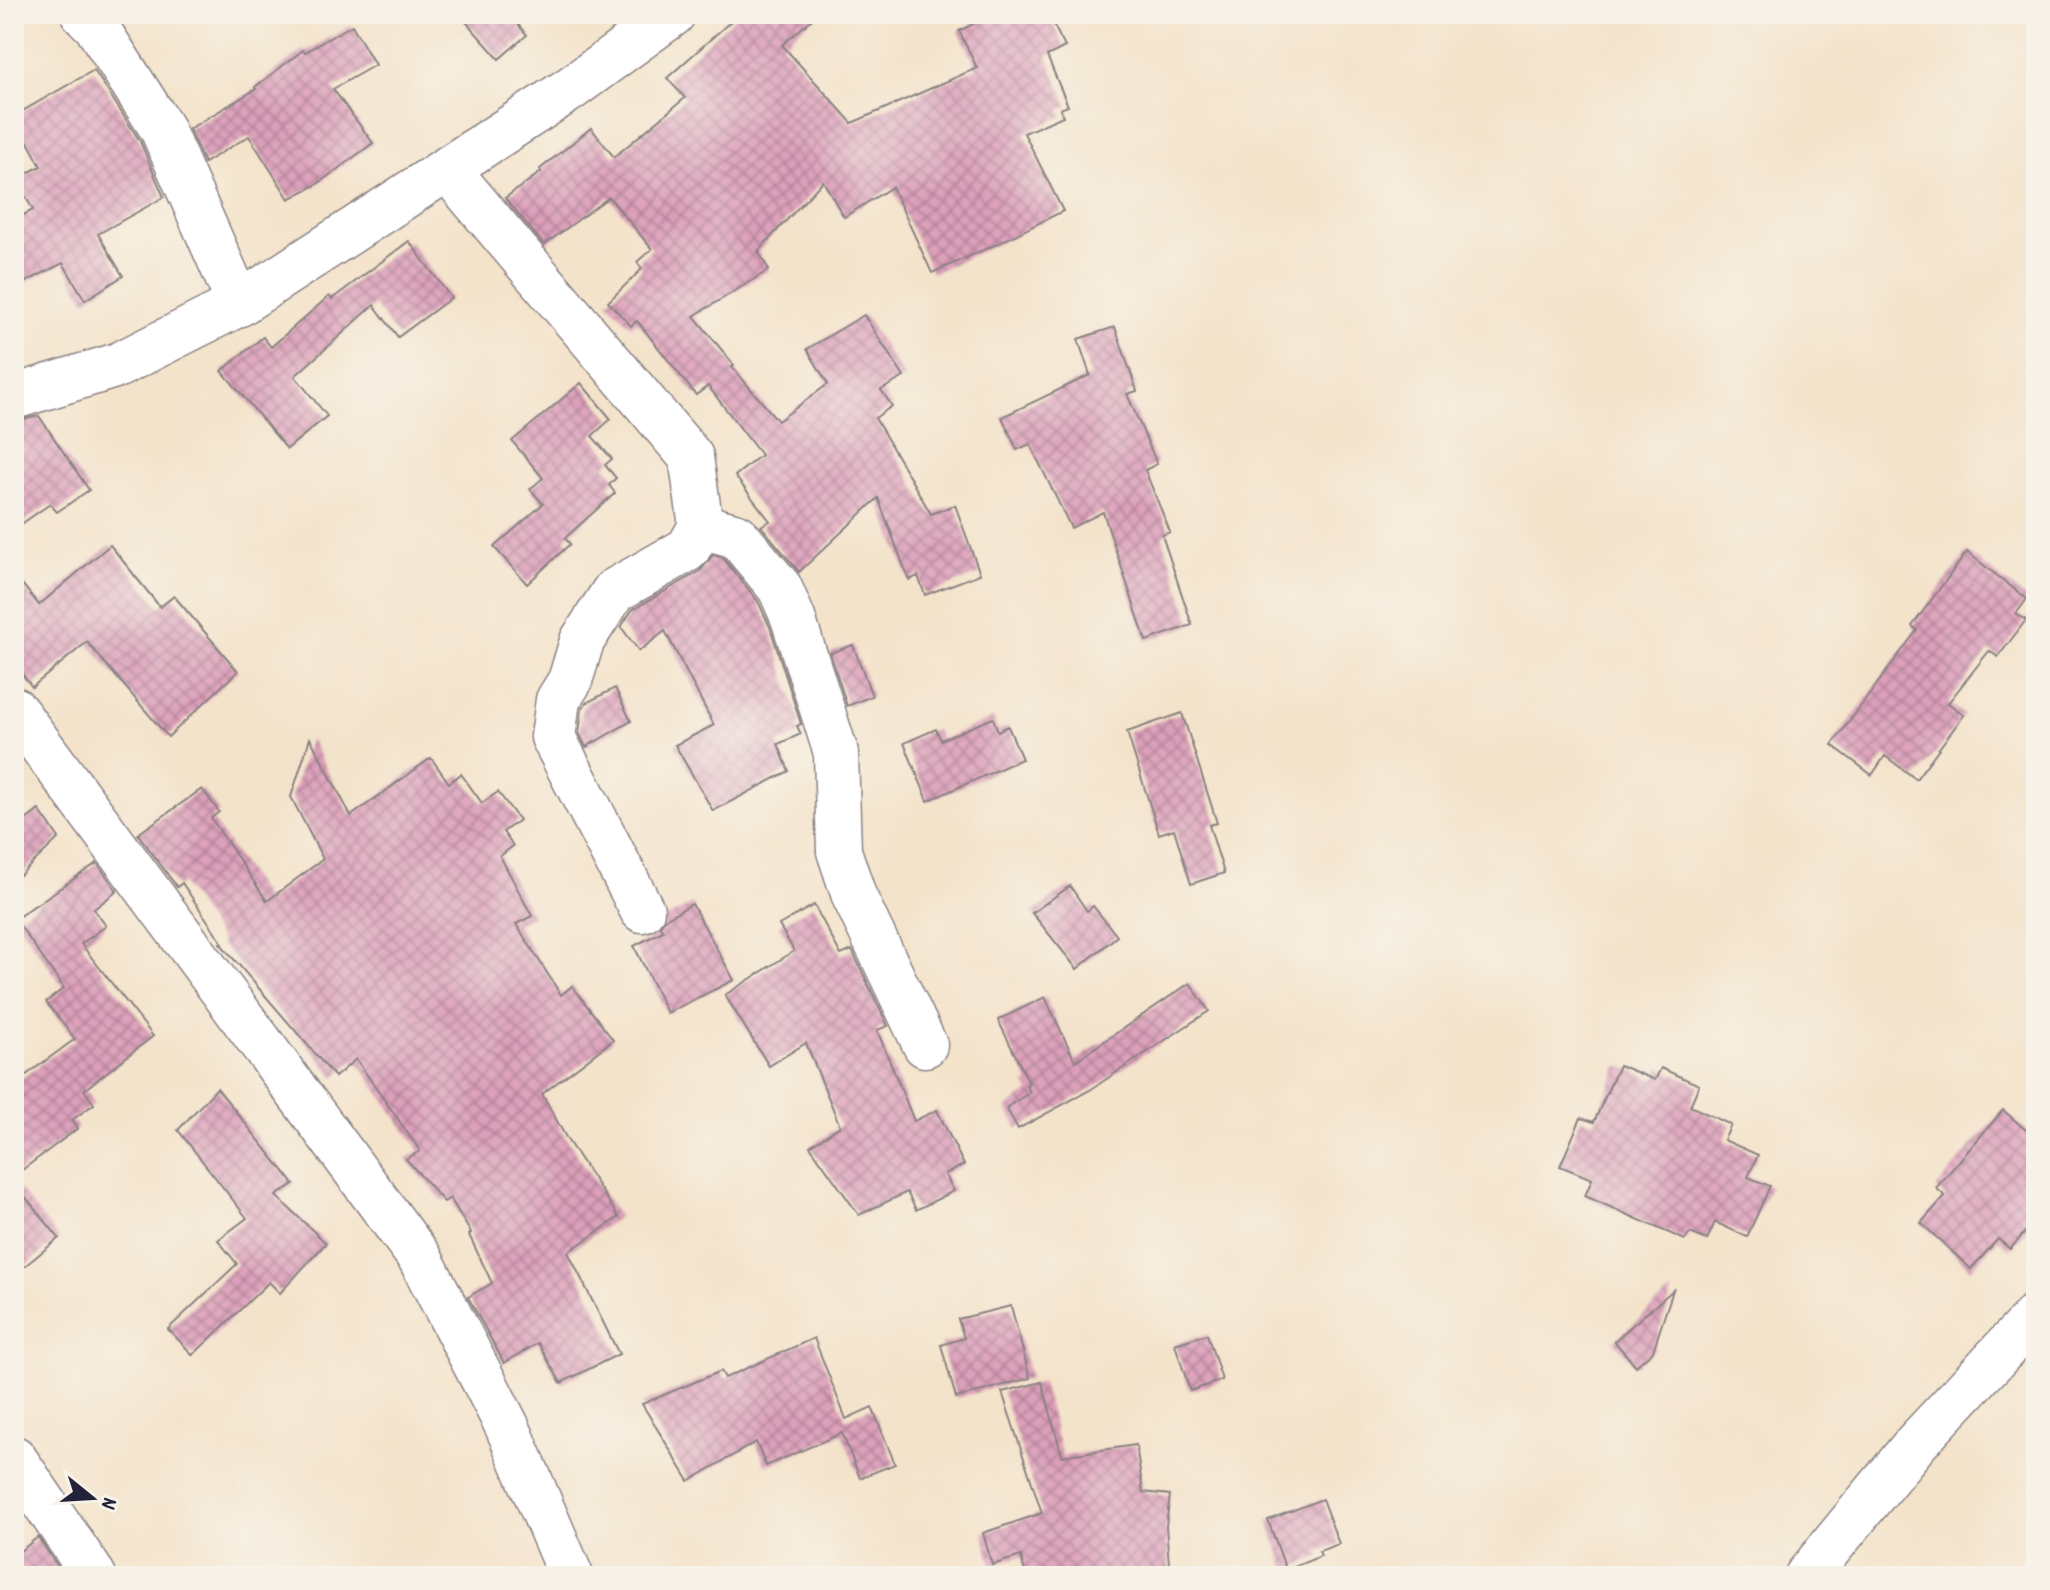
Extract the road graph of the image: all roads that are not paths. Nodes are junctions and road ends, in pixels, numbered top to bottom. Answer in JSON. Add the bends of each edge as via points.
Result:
{"nodes":[{"id":1,"x":84,"y":14,"type":"edge"},
{"id":2,"x":673,"y":14,"type":"edge"},
{"id":3,"x":448,"y":170,"type":"junction"},
{"id":4,"x":239,"y":304,"type":"junction"},
{"id":5,"x":14,"y":397,"type":"edge"},
{"id":6,"x":701,"y":526,"type":"junction"},
{"id":7,"x":14,"y":709,"type":"edge"},
{"id":8,"x":642,"y":910,"type":"dead end"},
{"id":9,"x":925,"y":1045,"type":"dead end"},
{"id":10,"x":2036,"y":1315,"type":"edge"},
{"id":11,"x":14,"y":1458,"type":"edge"},
{"id":12,"x":94,"y":1576,"type":"edge"},
{"id":13,"x":571,"y":1576,"type":"edge"},
{"id":14,"x":1807,"y":1576,"type":"edge"}],
"edges":[{"from":1,"to":4,"type":"street","via":[[162,129]]},
{"from":2,"to":3,"type":"street"},
{"from":3,"to":4,"type":"street"},
{"from":3,"to":6,"type":"street","via":[[691,457]]},
{"from":4,"to":5,"type":"street","via":[[118,365]]},
{"from":6,"to":8,"type":"street","via":[[688,549],[614,591],[582,641],[558,700],[553,737]]},
{"from":6,"to":9,"type":"street","via":[[737,536],[780,588],[793,618],[836,753],[839,851],[854,896]]},
{"from":7,"to":13,"type":"street","via":[[420,1258],[507,1426]]},
{"from":10,"to":14,"type":"street","via":[[1916,1443]]},
{"from":11,"to":12,"type":"street"}]}
